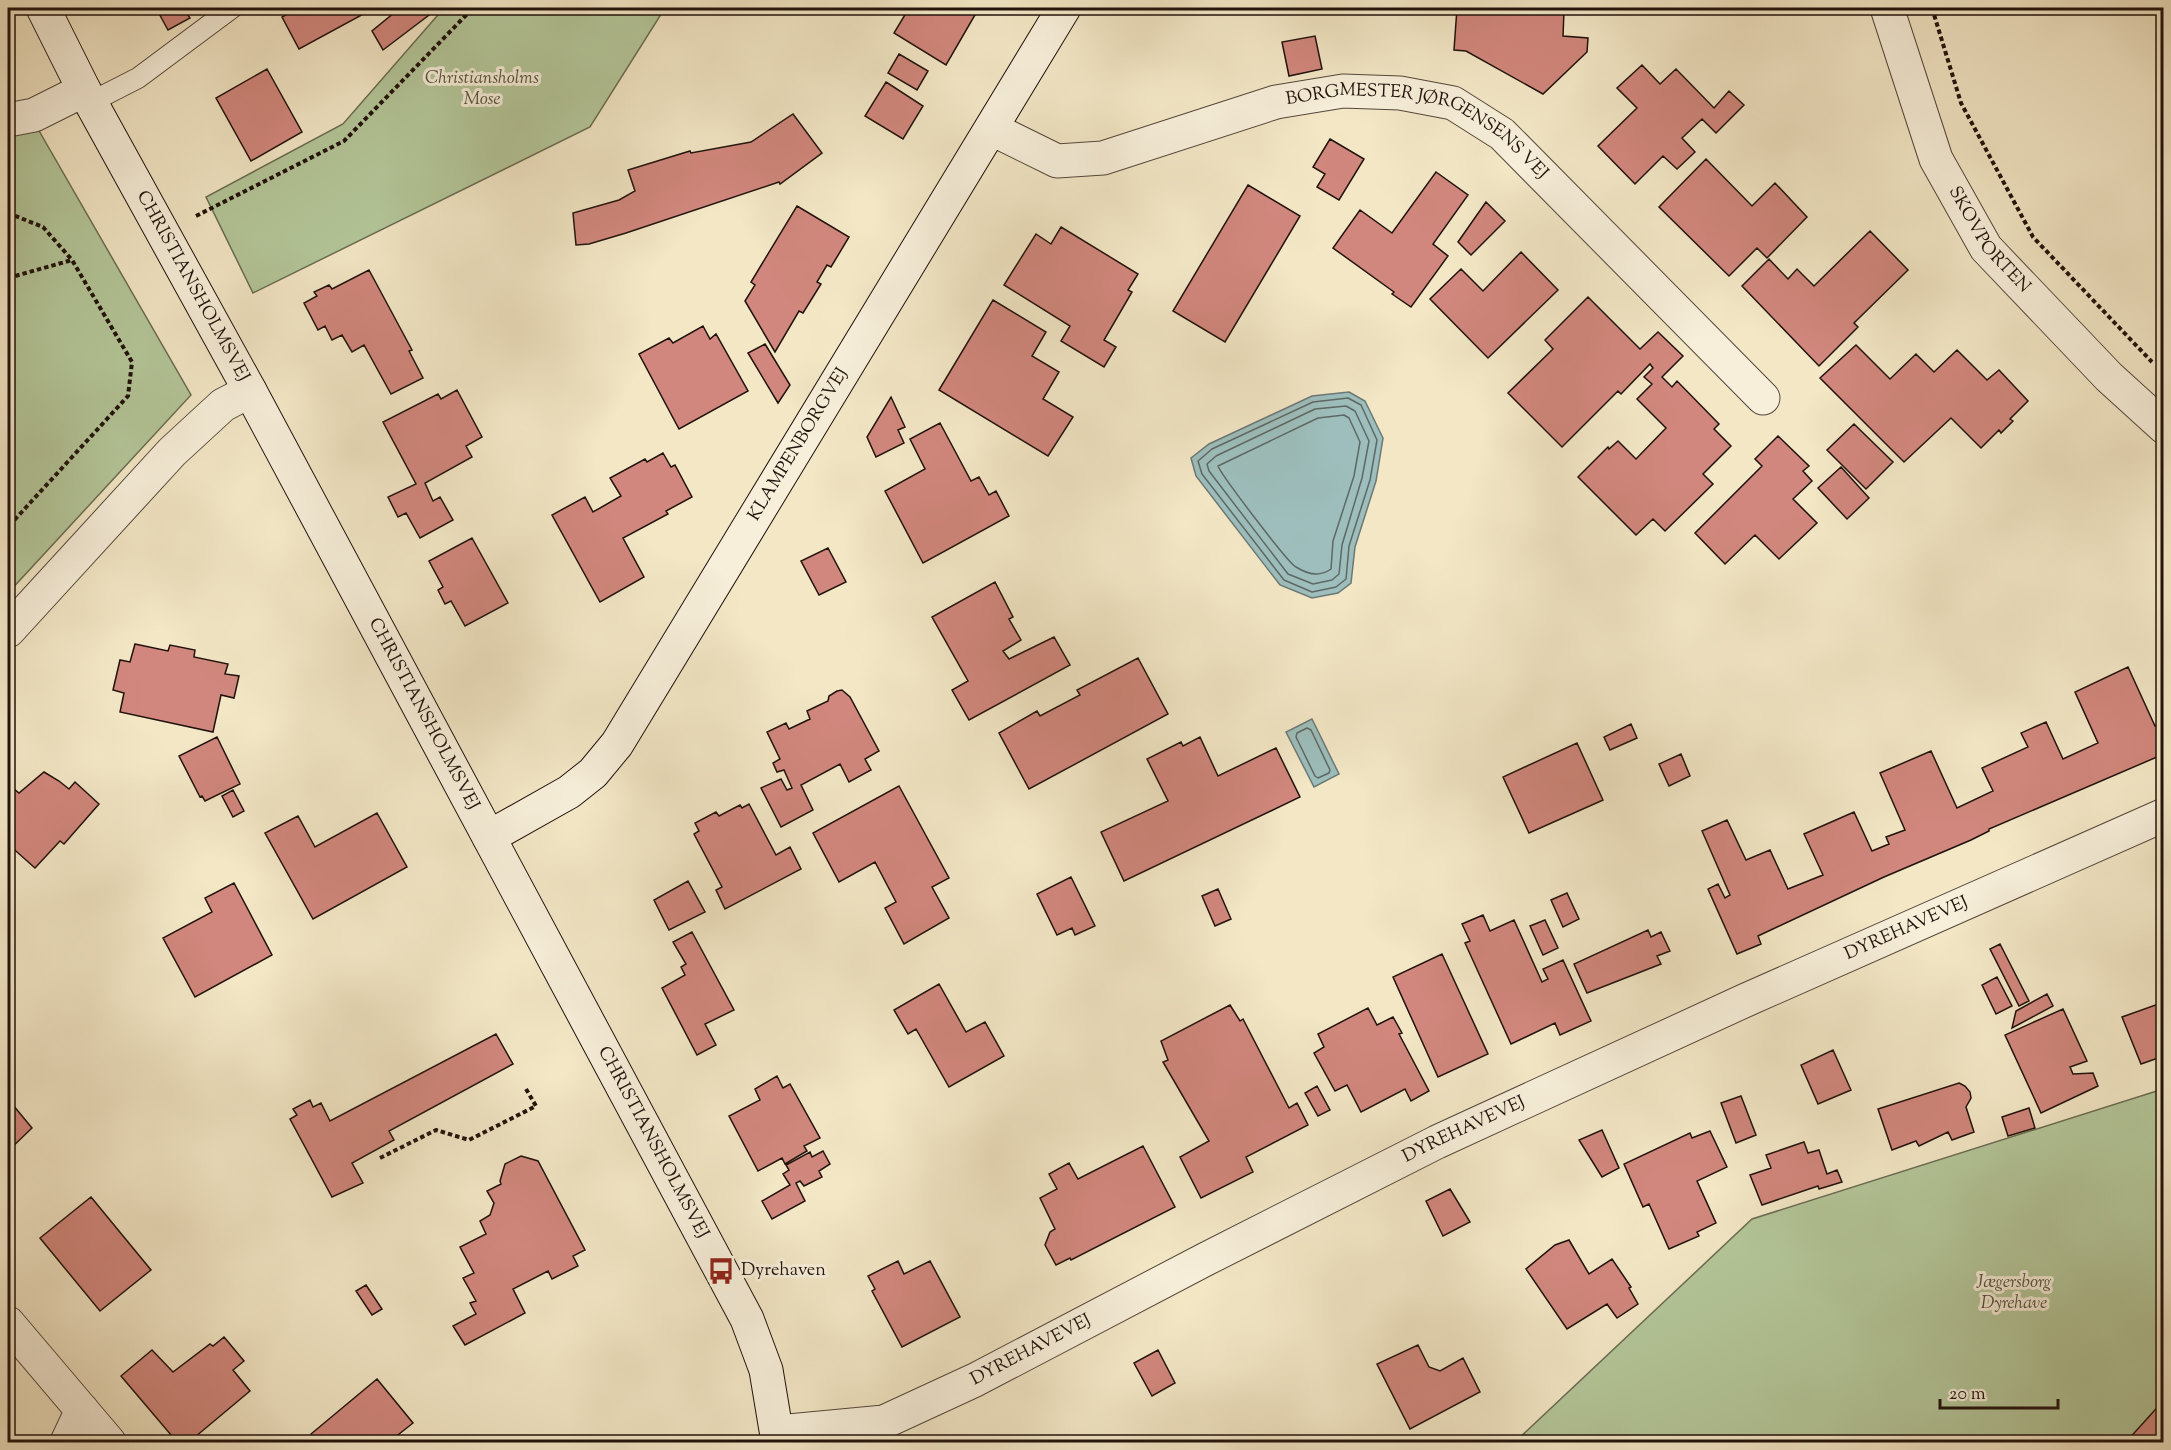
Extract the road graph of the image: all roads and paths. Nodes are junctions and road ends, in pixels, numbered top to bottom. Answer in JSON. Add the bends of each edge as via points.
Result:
{"nodes":[{"id":1,"x":43,"y":8,"type":"edge"},
{"id":2,"x":232,"y":8,"type":"edge"},
{"id":3,"x":473,"y":8,"type":"edge"},
{"id":4,"x":1064,"y":8,"type":"edge"},
{"id":5,"x":1887,"y":8,"type":"edge"},
{"id":6,"x":1932,"y":8,"type":"edge"},
{"id":7,"x":88,"y":96,"type":"junction"},
{"id":8,"x":8,"y":120,"type":"edge"},
{"id":9,"x":992,"y":129,"type":"junction"},
{"id":10,"x":8,"y":213,"type":"edge"},
{"id":11,"x":163,"y":232,"type":"junction"},
{"id":12,"x":72,"y":260,"type":"junction"},
{"id":13,"x":8,"y":278,"type":"edge"},
{"id":14,"x":2158,"y":368,"type":"dead end"},
{"id":15,"x":250,"y":391,"type":"junction"},
{"id":16,"x":1763,"y":398,"type":"dead end"},
{"id":17,"x":2163,"y":427,"type":"edge"},
{"id":18,"x":8,"y":527,"type":"edge"},
{"id":19,"x":8,"y":631,"type":"edge"},
{"id":20,"x":2163,"y":815,"type":"edge"},
{"id":21,"x":489,"y":837,"type":"junction"},
{"id":22,"x":526,"y":1089,"type":"dead end"},
{"id":23,"x":380,"y":1158,"type":"dead end"},
{"id":24,"x":8,"y":1323,"type":"edge"},
{"id":25,"x":82,"y":1410,"type":"junction"},
{"id":26,"x":778,"y":1437,"type":"edge"},
{"id":27,"x":67,"y":1443,"type":"edge"},
{"id":28,"x":109,"y":1443,"type":"edge"}],
"edges":[{"from":1,"to":7,"type":"street","name":"CHRISTIANSHOLMSVEJ"},
{"from":2,"to":7,"type":"lane","via":[[138,78]]},
{"from":3,"to":11,"type":"path","via":[[344,141]]},
{"from":4,"to":9,"type":"street","name":"KLAMPENBORGVEJ"},
{"from":5,"to":17,"type":"street","name":"SKOVPORTEN","via":[[1936,159],[1986,249],[2109,377]]},
{"from":6,"to":14,"type":"path","via":[[1961,103],[2033,237]]},
{"from":7,"to":8,"type":"street"},
{"from":7,"to":11,"type":"street","name":"CHRISTIANSHOLMSVEJ"},
{"from":9,"to":16,"type":"street","name":"BORGMESTER JØRGENSENS VEJ","via":[[1057,161],[1103,158],[1276,102],[1343,91],[1400,93],[1453,104],[1502,134]]},
{"from":9,"to":21,"type":"street","name":"KLAMPENBORGVEJ","via":[[617,744],[593,773],[569,792]]},
{"from":10,"to":12,"type":"path","via":[[43,227]]},
{"from":11,"to":15,"type":"street","name":"CHRISTIANSHOLMSVEJ"},
{"from":12,"to":13,"type":"path"},
{"from":12,"to":18,"type":"path","via":[[132,362],[128,396]]},
{"from":15,"to":19,"type":"street","via":[[223,405],[172,452]]},
{"from":15,"to":21,"type":"street","name":"CHRISTIANSHOLMSVEJ"},
{"from":20,"to":26,"type":"street","name":"DYREHAVEVEJ","via":[[1437,1142],[975,1380],[884,1422]]},
{"from":21,"to":26,"type":"street","name":"CHRISTIANSHOLMSVEJ","via":[[747,1319],[766,1370]]},
{"from":22,"to":23,"type":"path","via":[[536,1106],[469,1140],[436,1130]]},
{"from":24,"to":25,"type":"street"},
{"from":25,"to":27,"type":"street"},
{"from":25,"to":28,"type":"street"}]}
